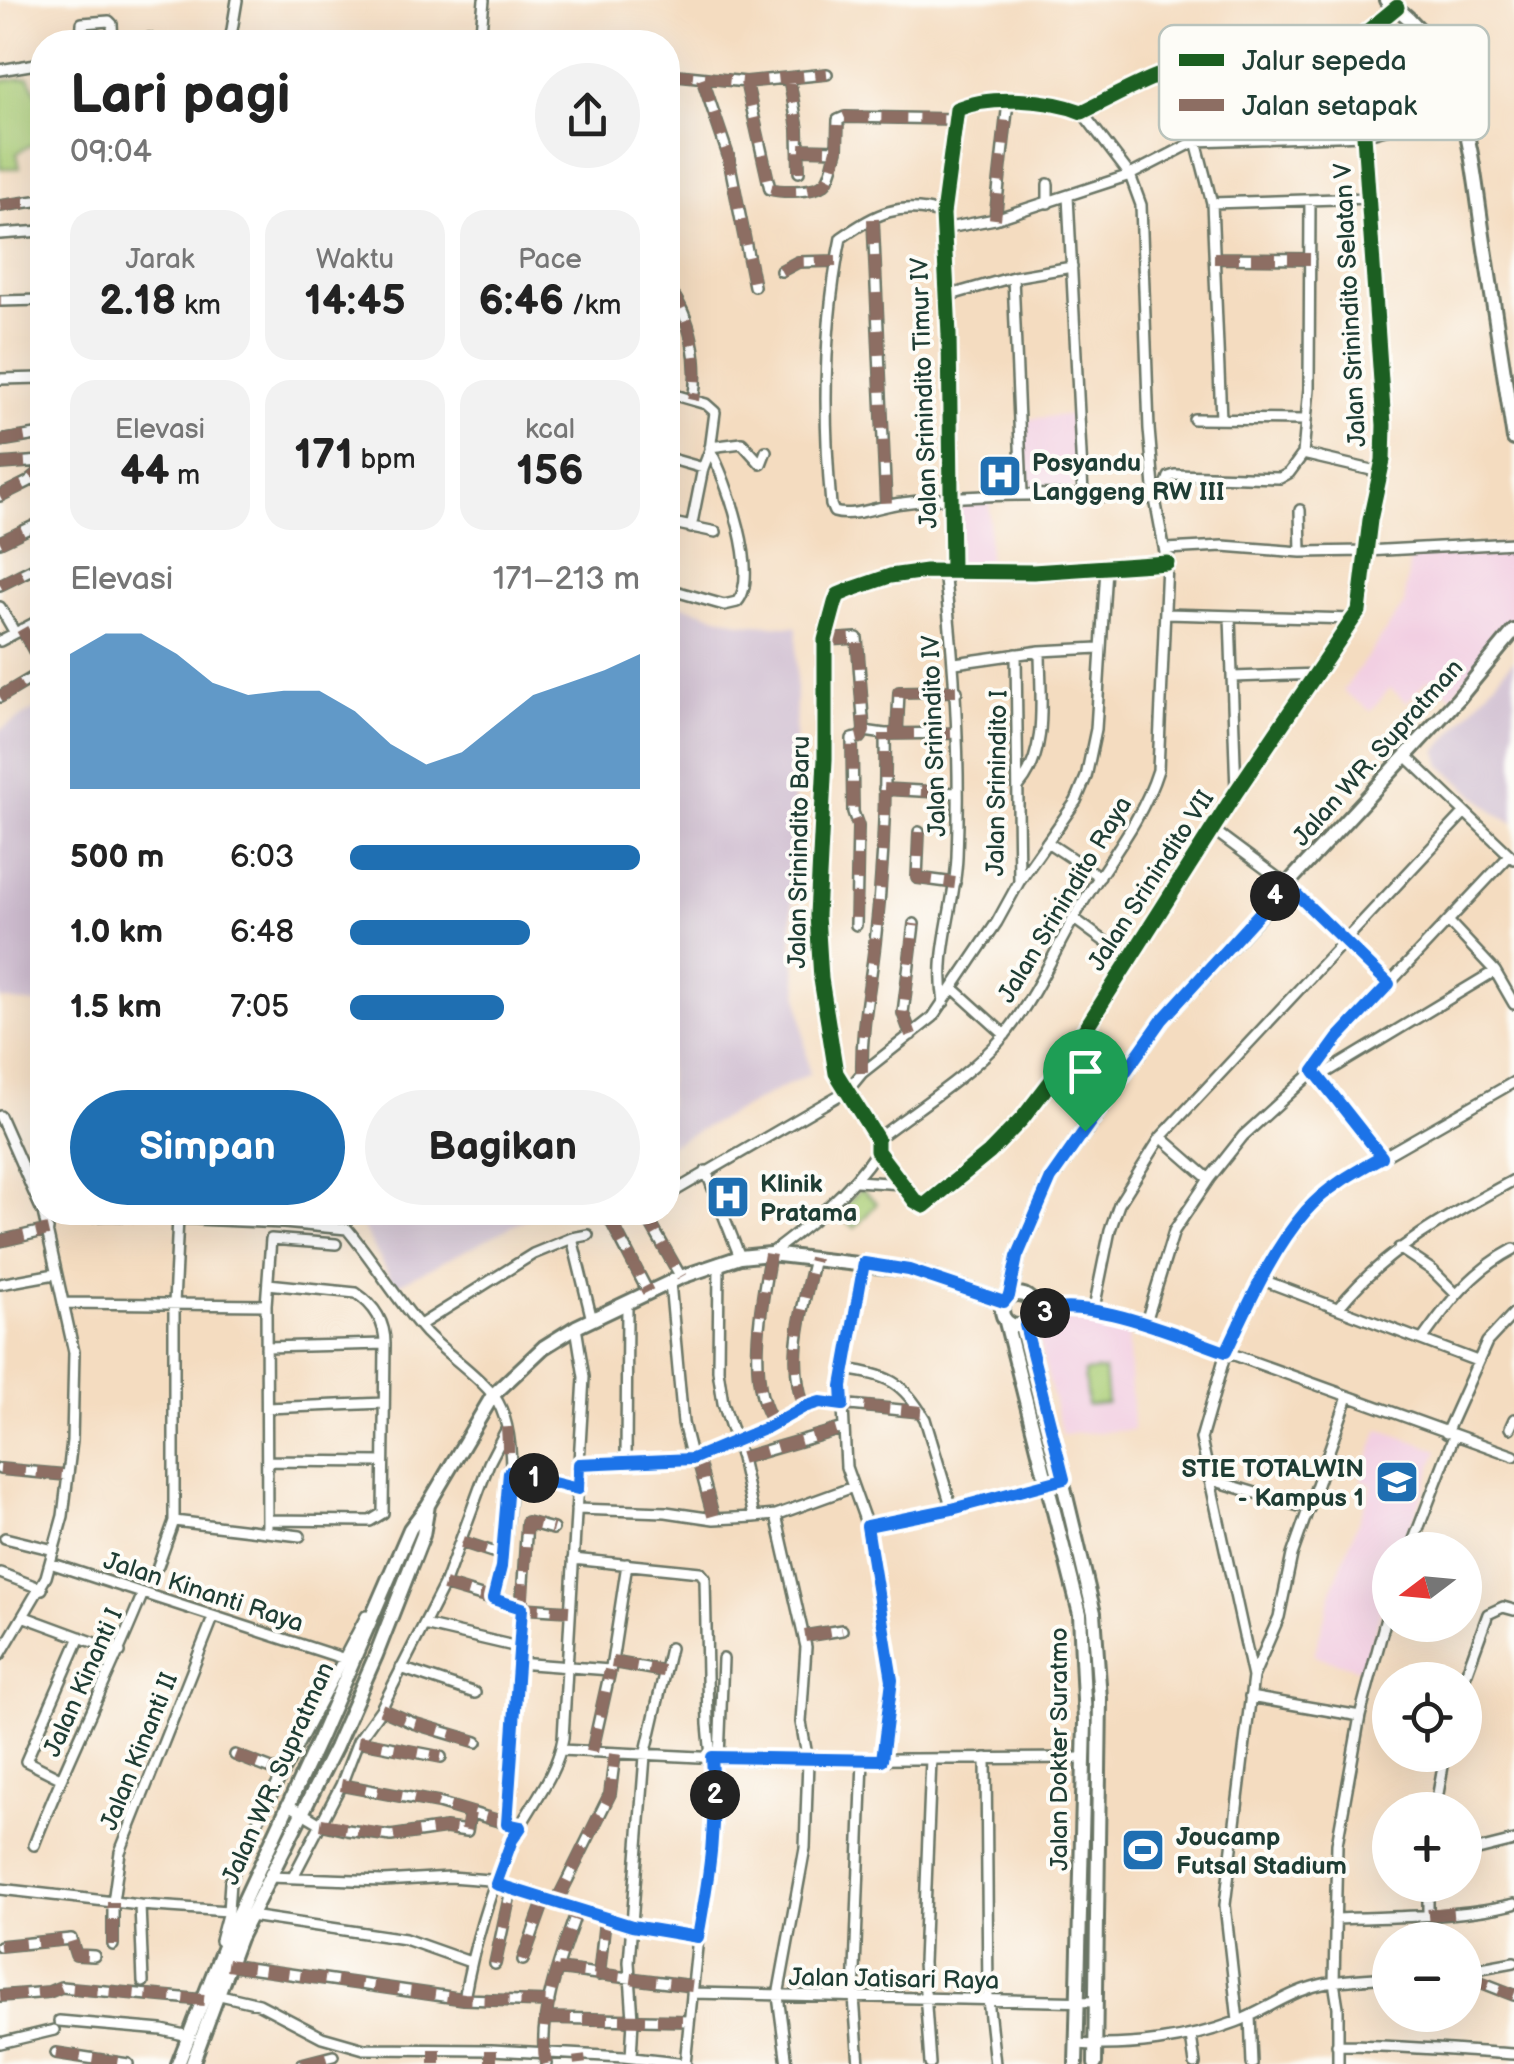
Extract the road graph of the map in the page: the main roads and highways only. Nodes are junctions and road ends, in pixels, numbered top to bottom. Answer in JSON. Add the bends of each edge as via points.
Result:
{"nodes":[{"id":1,"x":1391,"y":4,"type":"edge"},
{"id":2,"x":1414,"y":25,"type":"edge"},
{"id":3,"x":1468,"y":140,"type":"edge"},
{"id":4,"x":1514,"y":439,"type":"edge"},
{"id":5,"x":1514,"y":631,"type":"edge"},
{"id":6,"x":1006,"y":1299,"type":"junction"},
{"id":7,"x":1030,"y":1320,"type":"junction"},
{"id":8,"x":1006,"y":1322,"type":"junction"},
{"id":9,"x":428,"y":1506,"type":"junction"},
{"id":10,"x":1087,"y":1614,"type":"junction"},
{"id":11,"x":210,"y":1997,"type":"junction"},
{"id":12,"x":178,"y":2064,"type":"edge"},
{"id":13,"x":192,"y":2064,"type":"edge"},
{"id":14,"x":1076,"y":2064,"type":"edge"},
{"id":15,"x":1095,"y":2064,"type":"edge"}],
"edges":[{"from":1,"to":2,"type":"main road"},
{"from":3,"to":4,"type":"main road"},
{"from":5,"to":6,"type":"main road","name":"Jalan WR. Supratman","via":[[1162,1020],[1051,1178]]},
{"from":6,"to":7,"type":"main road","via":[[1030,1298]]},
{"from":6,"to":8,"type":"main road"},
{"from":6,"to":9,"type":"main road","name":"Jalan WR. Supratman","via":[[864,1263],[770,1254],[719,1263],[544,1346],[493,1395]]},
{"from":7,"to":8,"type":"main road"},
{"from":7,"to":10,"type":"main road","name":"Jalan Dokter Suratmo"},
{"from":8,"to":10,"type":"main road","name":"Jalan Dokter Suratmo"},
{"from":9,"to":11,"type":"main road","name":"Jalan WR. Supratman","via":[[376,1655]]},
{"from":9,"to":11,"type":"main road","name":"Jalan WR. Supratman","via":[[410,1529],[214,1972]]},
{"from":10,"to":14,"type":"main road","name":"Jalan Dokter Suratmo"},
{"from":10,"to":15,"type":"main road","name":"Jalan Dokter Suratmo","via":[[1100,1699]]},
{"from":11,"to":12,"type":"main road","name":"Jalan WR. Supratman"},
{"from":11,"to":13,"type":"main road","name":"Jalan WR. Supratman"}]}
